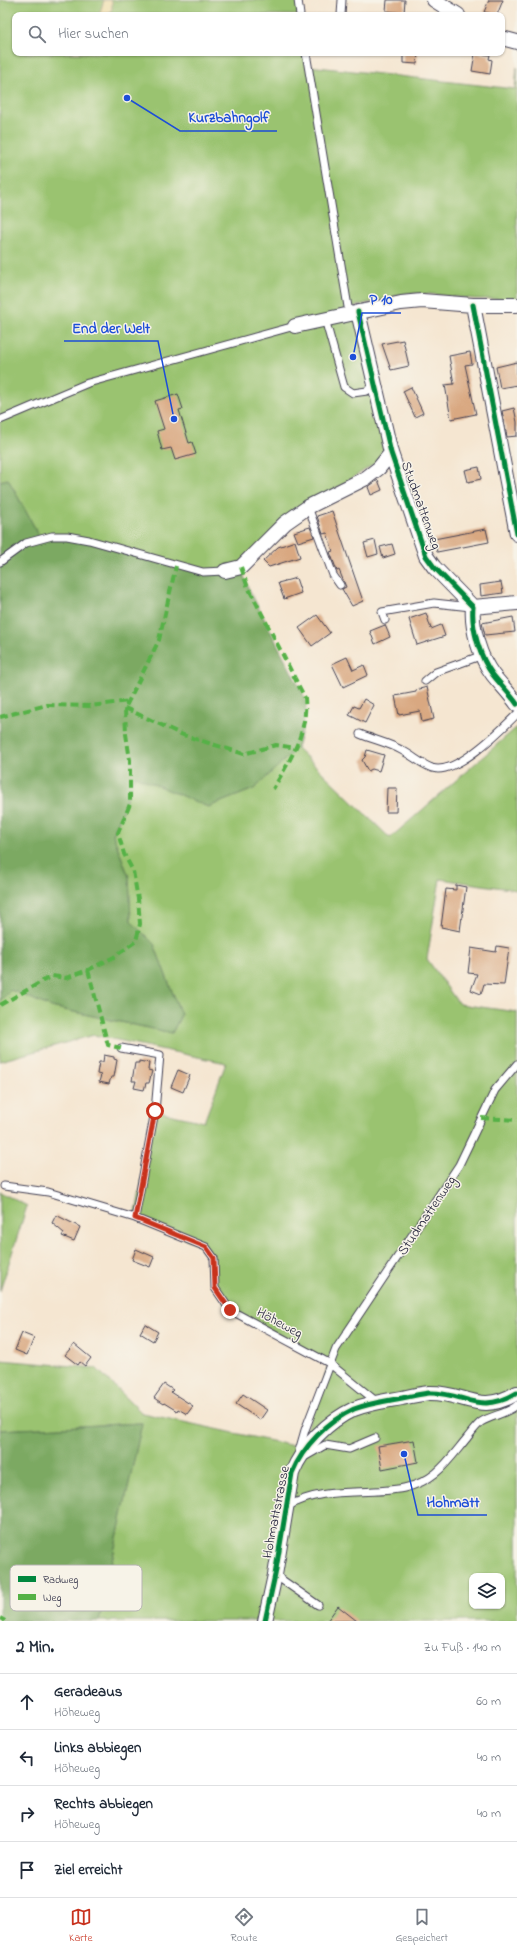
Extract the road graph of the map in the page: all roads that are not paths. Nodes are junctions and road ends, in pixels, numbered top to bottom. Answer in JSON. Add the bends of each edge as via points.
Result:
{"nodes":[{"id":1,"x":298,"y":0,"type":"edge"},
{"id":2,"x":342,"y":0,"type":"edge"},
{"id":3,"x":434,"y":0,"type":"edge"},
{"id":4,"x":300,"y":12,"type":"edge"},
{"id":5,"x":341,"y":12,"type":"edge"},
{"id":6,"x":453,"y":12,"type":"edge"},
{"id":7,"x":505,"y":39,"type":"edge"},
{"id":8,"x":517,"y":42,"type":"edge"},
{"id":9,"x":307,"y":56,"type":"edge"},
{"id":10,"x":473,"y":305,"type":"junction"},
{"id":11,"x":517,"y":305,"type":"edge"},
{"id":12,"x":354,"y":312,"type":"junction"},
{"id":13,"x":325,"y":319,"type":"junction"},
{"id":14,"x":295,"y":326,"type":"joint"},
{"id":15,"x":375,"y":382,"type":"junction"},
{"id":16,"x":0,"y":420,"type":"edge"},
{"id":17,"x":391,"y":454,"type":"junction"},
{"id":18,"x":308,"y":507,"type":"junction"},
{"id":19,"x":517,"y":534,"type":"edge"},
{"id":20,"x":0,"y":562,"type":"edge"},
{"id":21,"x":225,"y":571,"type":"joint"},
{"id":22,"x":340,"y":585,"type":"dead end"},
{"id":23,"x":517,"y":603,"type":"edge"},
{"id":24,"x":473,"y":607,"type":"junction"},
{"id":25,"x":385,"y":620,"type":"dead end"},
{"id":26,"x":483,"y":655,"type":"junction"},
{"id":27,"x":425,"y":680,"type":"dead end"},
{"id":28,"x":517,"y":704,"type":"edge"},
{"id":29,"x":517,"y":714,"type":"edge"},
{"id":30,"x":360,"y":734,"type":"dead end"},
{"id":31,"x":121,"y":1048,"type":"dead end"},
{"id":32,"x":517,"y":1064,"type":"edge"},
{"id":33,"x":4,"y":1186,"type":"dead end"},
{"id":34,"x":135,"y":1218,"type":"junction"},
{"id":35,"x":329,"y":1363,"type":"junction"},
{"id":36,"x":517,"y":1393,"type":"edge"},
{"id":37,"x":378,"y":1402,"type":"junction"},
{"id":38,"x":517,"y":1405,"type":"edge"},
{"id":39,"x":375,"y":1438,"type":"dead end"},
{"id":40,"x":297,"y":1461,"type":"junction"},
{"id":41,"x":287,"y":1508,"type":"junction"},
{"id":42,"x":275,"y":1575,"type":"junction"},
{"id":43,"x":318,"y":1605,"type":"dead end"},
{"id":44,"x":265,"y":1621,"type":"edge"}],
"edges":[{"from":1,"to":4,"type":"lane"},
{"from":2,"to":5,"type":"lane"},
{"from":3,"to":6,"type":"street"},
{"from":7,"to":8,"type":"street"},
{"from":9,"to":12,"type":"lane"},
{"from":10,"to":11,"type":"street"},
{"from":10,"to":12,"type":"street","via":[[422,301]]},
{"from":10,"to":19,"type":"street"},
{"from":12,"to":13,"type":"street"},
{"from":12,"to":15,"type":"street","name":"Studmattenweg"},
{"from":13,"to":14,"type":"street"},
{"from":13,"to":15,"type":"lane","via":[[344,387],[353,392],[366,391]]},
{"from":14,"to":16,"type":"lane","via":[[88,383]]},
{"from":15,"to":17,"type":"street","name":"Studmattenweg"},
{"from":17,"to":18,"type":"street","name":"Studmattenweg","via":[[366,478]]},
{"from":17,"to":24,"type":"street","name":"Studmattenweg","via":[[426,556]]},
{"from":18,"to":21,"type":"street","name":"Studmattenweg","via":[[285,523],[242,567]]},
{"from":18,"to":22,"type":"lane","via":[[333,575]]},
{"from":20,"to":21,"type":"lane","name":"Studmattenweg","via":[[26,543],[52,536],[66,536],[203,572]]},
{"from":23,"to":24,"type":"street"},
{"from":24,"to":25,"type":"lane","via":[[434,603],[382,612]]},
{"from":24,"to":26,"type":"street","via":[[474,630]]},
{"from":26,"to":27,"type":"lane","via":[[436,672]]},
{"from":26,"to":28,"type":"street","via":[[492,674]]},
{"from":29,"to":30,"type":"lane","via":[[493,738],[460,761],[443,769],[433,768],[402,750]]},
{"from":31,"to":34,"type":"lane","via":[[160,1055],[155,1111]]},
{"from":32,"to":35,"type":"lane","name":"Studmattenweg","via":[[496,1090],[459,1165],[346,1332]]},
{"from":33,"to":34,"type":"lane","name":"Höheweg","via":[[48,1192]]},
{"from":34,"to":35,"type":"lane","name":"Höheweg","via":[[206,1247],[214,1258],[215,1288],[230,1310]]},
{"from":35,"to":37,"type":"lane","name":"Höheweg"},
{"from":35,"to":40,"type":"lane","name":"Studmattenweg","via":[[305,1430]]},
{"from":36,"to":37,"type":"street","name":"Hohmattstrasse","via":[[503,1401],[484,1404],[429,1393]]},
{"from":37,"to":40,"type":"street","name":"Hohmattstrasse","via":[[354,1410],[328,1425]]},
{"from":38,"to":41,"type":"lane","name":"Hohmattstrasse","via":[[481,1422],[438,1473],[420,1483],[403,1488],[317,1494],[298,1500]]},
{"from":39,"to":40,"type":"lane","via":[[349,1449],[324,1445]]},
{"from":40,"to":41,"type":"street","name":"Hohmattstrasse","via":[[292,1473]]},
{"from":41,"to":42,"type":"street","name":"Hohmattstrasse"},
{"from":42,"to":43,"type":"lane"},
{"from":42,"to":44,"type":"street","name":"Hohmattstrasse"}]}
